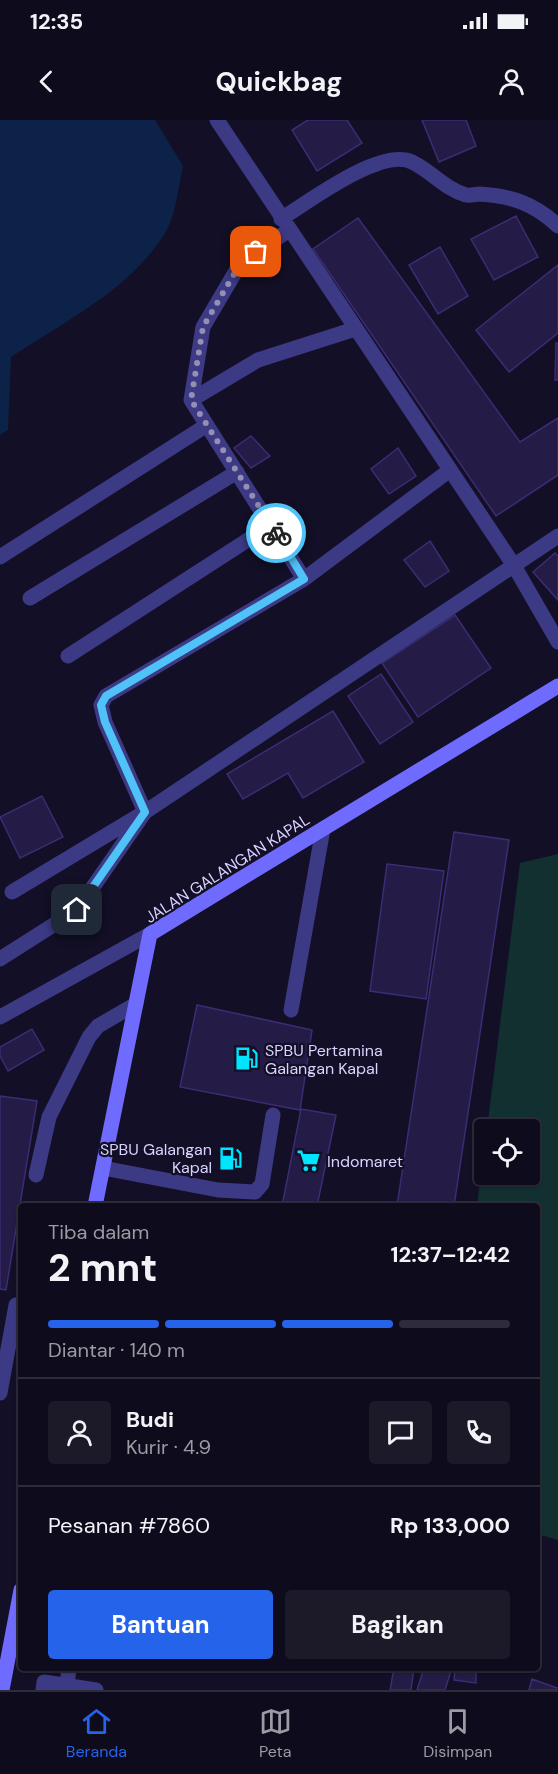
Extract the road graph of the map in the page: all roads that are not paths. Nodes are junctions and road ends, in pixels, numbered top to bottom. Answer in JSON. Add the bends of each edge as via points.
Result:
{"nodes":[{"id":1,"x":218,"y":120,"type":"edge"},
{"id":2,"x":285,"y":224,"type":"junction"},
{"id":3,"x":558,"y":226,"type":"edge"},
{"id":4,"x":355,"y":330,"type":"junction"},
{"id":5,"x":191,"y":400,"type":"junction"},
{"id":6,"x":207,"y":425,"type":"junction"},
{"id":7,"x":450,"y":470,"type":"junction"},
{"id":8,"x":237,"y":472,"type":"junction"},
{"id":9,"x":271,"y":525,"type":"junction"},
{"id":10,"x":558,"y":536,"type":"edge"},
{"id":11,"x":0,"y":557,"type":"edge"},
{"id":12,"x":513,"y":564,"type":"junction"},
{"id":13,"x":304,"y":579,"type":"junction"},
{"id":14,"x":30,"y":598,"type":"dead end"},
{"id":15,"x":558,"y":642,"type":"edge"},
{"id":16,"x":68,"y":656,"type":"dead end"},
{"id":17,"x":558,"y":686,"type":"edge"},
{"id":18,"x":145,"y":812,"type":"junction"},
{"id":19,"x":323,"y":829,"type":"junction"},
{"id":20,"x":12,"y":892,"type":"dead end"},
{"id":21,"x":150,"y":934,"type":"junction"},
{"id":22,"x":0,"y":958,"type":"edge"},
{"id":23,"x":136,"y":1004,"type":"junction"},
{"id":24,"x":291,"y":1010,"type":"dead end"},
{"id":25,"x":0,"y":1017,"type":"edge"},
{"id":26,"x":273,"y":1115,"type":"dead end"},
{"id":27,"x":103,"y":1168,"type":"junction"},
{"id":28,"x":36,"y":1174,"type":"dead end"},
{"id":29,"x":96,"y":1203,"type":"edge"},
{"id":30,"x":18,"y":1306,"type":"edge"},
{"id":31,"x":4,"y":1341,"type":"edge"},
{"id":32,"x":0,"y":1393,"type":"edge"},
{"id":33,"x":18,"y":1606,"type":"edge"},
{"id":34,"x":69,"y":1671,"type":"edge"},
{"id":35,"x":67,"y":1685,"type":"junction"},
{"id":36,"x":2,"y":1690,"type":"edge"},
{"id":37,"x":44,"y":1690,"type":"edge"},
{"id":38,"x":96,"y":1690,"type":"edge"}],
"edges":[{"from":1,"to":2,"type":"street"},
{"from":2,"to":3,"type":"street","via":[[356,173],[400,158],[468,195],[524,202],[541,210]]},
{"from":2,"to":4,"type":"street"},
{"from":2,"to":5,"type":"street","via":[[240,264],[203,327]]},
{"from":4,"to":5,"type":"street","via":[[258,360]]},
{"from":4,"to":7,"type":"street"},
{"from":5,"to":6,"type":"street"},
{"from":6,"to":8,"type":"street"},
{"from":6,"to":11,"type":"street"},
{"from":7,"to":12,"type":"street"},
{"from":7,"to":13,"type":"street"},
{"from":8,"to":9,"type":"street"},
{"from":8,"to":14,"type":"street"},
{"from":9,"to":13,"type":"street"},
{"from":9,"to":16,"type":"street"},
{"from":10,"to":12,"type":"street"},
{"from":12,"to":15,"type":"street"},
{"from":12,"to":18,"type":"street"},
{"from":13,"to":18,"type":"street","via":[[106,696],[101,705],[105,722]]},
{"from":17,"to":19,"type":"main road","name":"JALAN GALANGAN KAPAL"},
{"from":18,"to":20,"type":"street"},
{"from":18,"to":22,"type":"street","via":[[77,910]]},
{"from":19,"to":21,"type":"main road","name":"JALAN GALANGAN KAPAL"},
{"from":19,"to":24,"type":"street"},
{"from":21,"to":23,"type":"main road","name":"JALAN GALANGAN KAPAL"},
{"from":21,"to":25,"type":"street"},
{"from":23,"to":27,"type":"main road","name":"JALAN GALANGAN KAPAL"},
{"from":23,"to":28,"type":"street","via":[[98,1026],[89,1037],[49,1117]]},
{"from":26,"to":27,"type":"street","via":[[262,1184],[255,1192],[228,1192]]},
{"from":27,"to":29,"type":"main road","name":"JALAN GALANGAN KAPAL"},
{"from":30,"to":31,"type":"street"},
{"from":31,"to":32,"type":"street"},
{"from":33,"to":36,"type":"main road"},
{"from":34,"to":35,"type":"street"},
{"from":35,"to":37,"type":"street","via":[[45,1682]]},
{"from":35,"to":38,"type":"street"}]}
